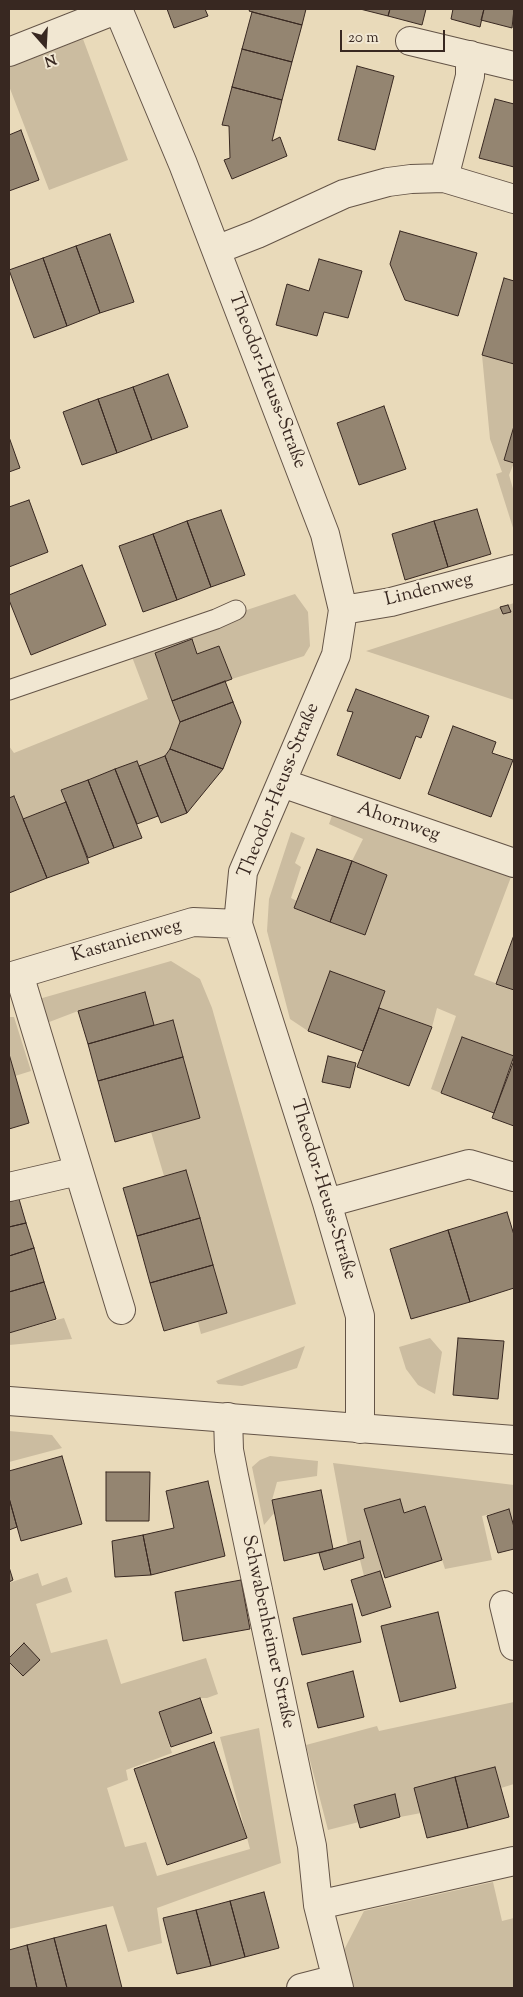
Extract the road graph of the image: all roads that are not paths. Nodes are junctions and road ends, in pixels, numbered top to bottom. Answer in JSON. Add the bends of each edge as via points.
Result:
{"nodes":[{"id":1,"x":118,"y":9,"type":"edge"},
{"id":2,"x":410,"y":41,"type":"dead end"},
{"id":3,"x":9,"y":52,"type":"edge"},
{"id":4,"x":470,"y":55,"type":"junction"},
{"id":5,"x":514,"y":66,"type":"edge"},
{"id":6,"x":444,"y":178,"type":"junction"},
{"id":7,"x":514,"y":199,"type":"edge"},
{"id":8,"x":216,"y":250,"type":"junction"},
{"id":9,"x":514,"y":569,"type":"edge"},
{"id":10,"x":236,"y":610,"type":"dead end"},
{"id":11,"x":343,"y":610,"type":"junction"},
{"id":12,"x":9,"y":690,"type":"edge"},
{"id":13,"x":282,"y":783,"type":"junction"},
{"id":14,"x":514,"y":863,"type":"edge"},
{"id":15,"x":238,"y":924,"type":"junction"},
{"id":16,"x":14,"y":975,"type":"edge"},
{"id":17,"x":78,"y":1171,"type":"junction"},
{"id":18,"x":514,"y":1177,"type":"edge"},
{"id":19,"x":9,"y":1187,"type":"edge"},
{"id":20,"x":327,"y":1203,"type":"junction"},
{"id":21,"x":121,"y":1310,"type":"dead end"},
{"id":22,"x":9,"y":1401,"type":"edge"},
{"id":23,"x":228,"y":1417,"type":"junction"},
{"id":24,"x":360,"y":1429,"type":"junction"},
{"id":25,"x":514,"y":1440,"type":"edge"},
{"id":26,"x":504,"y":1606,"type":"dead end"},
{"id":27,"x":514,"y":1646,"type":"edge"},
{"id":28,"x":514,"y":1861,"type":"edge"},
{"id":29,"x":318,"y":1905,"type":"junction"},
{"id":30,"x":338,"y":1984,"type":"edge"},
{"id":31,"x":301,"y":1988,"type":"edge"}],
"edges":[{"from":1,"to":3,"type":"street"},
{"from":1,"to":8,"type":"street","name":"Theodor-Heuss-Straße"},
{"from":2,"to":4,"type":"street"},
{"from":4,"to":5,"type":"street"},
{"from":4,"to":6,"type":"street","via":[[470,76]]},
{"from":6,"to":7,"type":"street"},
{"from":6,"to":8,"type":"street","via":[[412,178],[344,194]]},
{"from":8,"to":11,"type":"street","name":"Theodor-Heuss-Straße","via":[[325,534]]},
{"from":9,"to":11,"type":"street","name":"Lindenweg","via":[[391,602]]},
{"from":10,"to":12,"type":"lane"},
{"from":11,"to":13,"type":"street","name":"Theodor-Heuss-Straße","via":[[336,654]]},
{"from":13,"to":14,"type":"street","name":"Ahornweg"},
{"from":13,"to":15,"type":"street","name":"Theodor-Heuss-Straße","via":[[243,872]]},
{"from":15,"to":16,"type":"street","name":"Kastanienweg","via":[[193,922]]},
{"from":15,"to":20,"type":"street","name":"Theodor-Heuss-Straße"},
{"from":16,"to":17,"type":"street","name":"Kastanienweg"},
{"from":17,"to":19,"type":"street"},
{"from":17,"to":21,"type":"street","name":"Kastanienweg"},
{"from":18,"to":20,"type":"street","via":[[469,1164]]},
{"from":20,"to":24,"type":"street","name":"Theodor-Heuss-Straße","via":[[360,1316]]},
{"from":22,"to":23,"type":"street"},
{"from":23,"to":24,"type":"street"},
{"from":23,"to":29,"type":"street","name":"Schwabenheimer Straße","via":[[229,1450],[312,1846]]},
{"from":24,"to":25,"type":"street"},
{"from":26,"to":27,"type":"street"},
{"from":28,"to":29,"type":"street"},
{"from":29,"to":30,"type":"street","name":"Schwabenheimer Straße"},
{"from":30,"to":31,"type":"street"}]}
